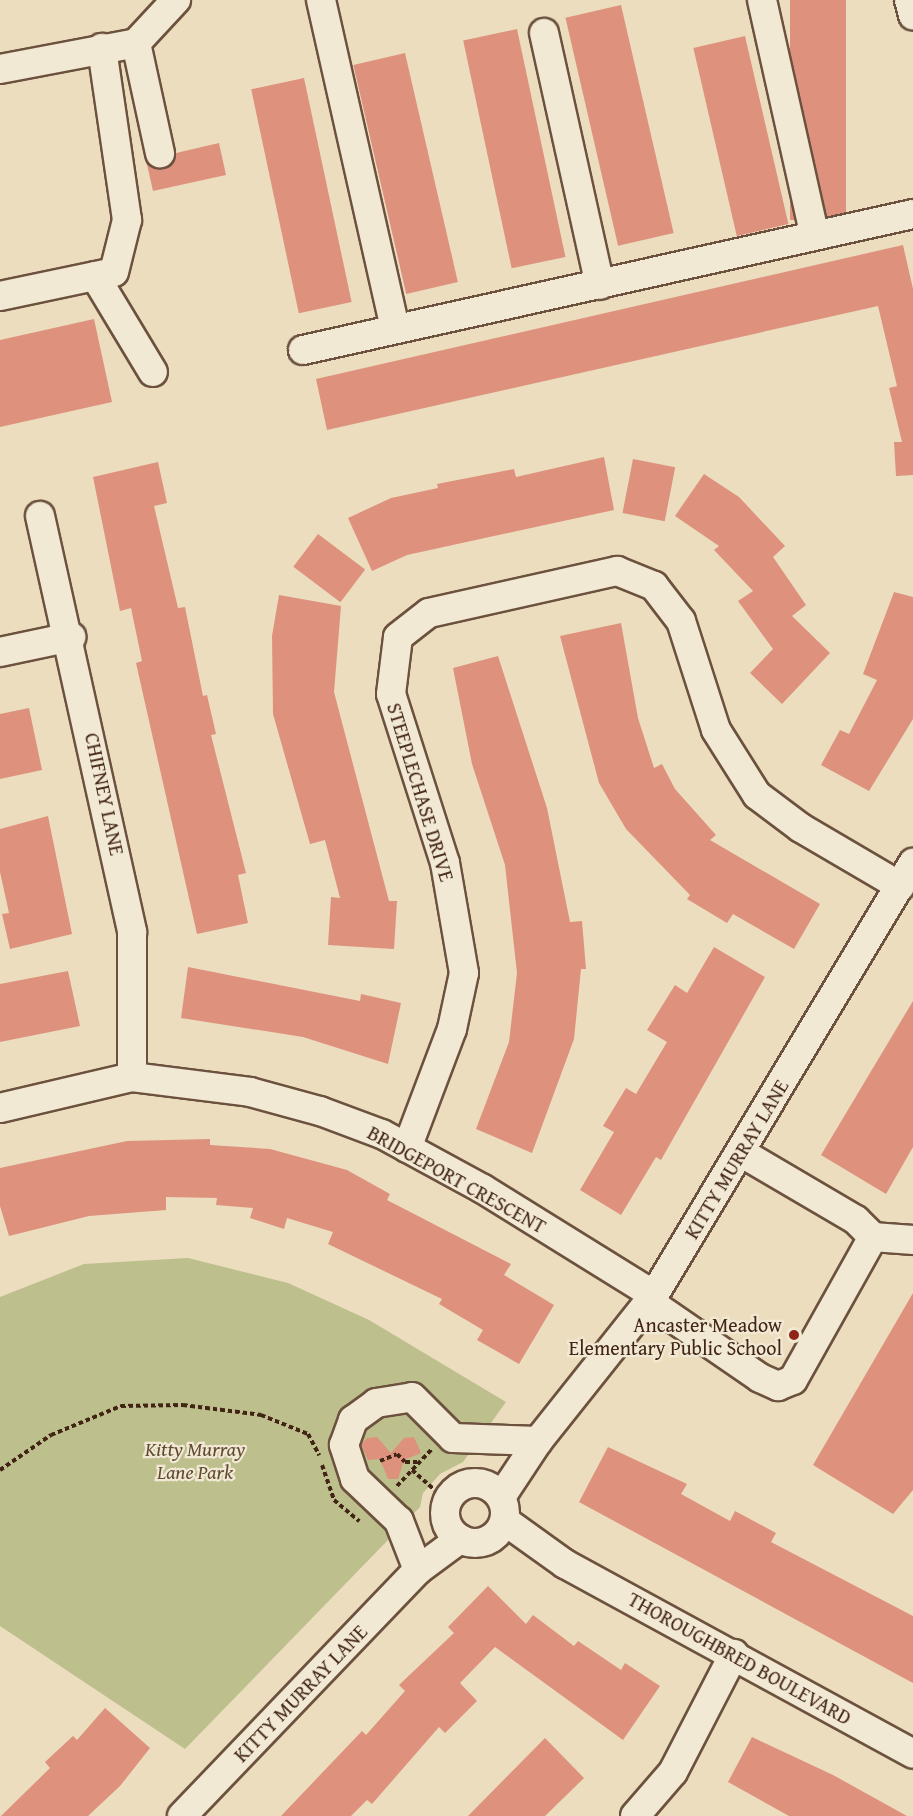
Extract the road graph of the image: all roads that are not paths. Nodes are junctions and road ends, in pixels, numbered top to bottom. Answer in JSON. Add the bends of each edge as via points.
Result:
{"nodes":[{"id":1,"x":176,"y":0,"type":"edge"},
{"id":2,"x":321,"y":0,"type":"edge"},
{"id":3,"x":762,"y":0,"type":"edge"},
{"id":4,"x":909,"y":0,"type":"edge"},
{"id":5,"x":913,"y":15,"type":"edge"},
{"id":6,"x":544,"y":33,"type":"dead end"},
{"id":7,"x":136,"y":43,"type":"junction"},
{"id":8,"x":102,"y":48,"type":"junction"},
{"id":9,"x":0,"y":69,"type":"edge"},
{"id":10,"x":160,"y":153,"type":"dead end"},
{"id":11,"x":913,"y":214,"type":"edge"},
{"id":12,"x":814,"y":233,"type":"junction"},
{"id":13,"x":95,"y":276,"type":"junction"},
{"id":14,"x":600,"y":285,"type":"junction"},
{"id":15,"x":0,"y":296,"type":"edge"},
{"id":16,"x":395,"y":328,"type":"junction"},
{"id":17,"x":303,"y":350,"type":"dead end"},
{"id":18,"x":153,"y":372,"type":"dead end"},
{"id":19,"x":40,"y":516,"type":"dead end"},
{"id":20,"x":71,"y":637,"type":"junction"},
{"id":21,"x":0,"y":652,"type":"edge"},
{"id":22,"x":907,"y":874,"type":"edge"},
{"id":23,"x":132,"y":1077,"type":"junction"},
{"id":24,"x":0,"y":1108,"type":"edge"},
{"id":25,"x":407,"y":1148,"type":"junction"},
{"id":26,"x":740,"y":1152,"type":"junction"},
{"id":27,"x":873,"y":1237,"type":"junction"},
{"id":28,"x":913,"y":1240,"type":"edge"},
{"id":29,"x":651,"y":1298,"type":"junction"},
{"id":30,"x":538,"y":1441,"type":"junction"},
{"id":31,"x":496,"y":1510,"type":"junction"},
{"id":32,"x":451,"y":1520,"type":"junction"},
{"id":33,"x":418,"y":1570,"type":"junction"},
{"id":34,"x":734,"y":1654,"type":"junction"},
{"id":35,"x":913,"y":1754,"type":"edge"},
{"id":36,"x":182,"y":1816,"type":"edge"},
{"id":37,"x":635,"y":1816,"type":"edge"}],
"edges":[{"from":1,"to":7,"type":"street"},
{"from":2,"to":16,"type":"street"},
{"from":3,"to":12,"type":"street"},
{"from":4,"to":5,"type":"street"},
{"from":6,"to":14,"type":"street"},
{"from":7,"to":8,"type":"street"},
{"from":7,"to":10,"type":"street"},
{"from":8,"to":9,"type":"street"},
{"from":8,"to":13,"type":"street","via":[[127,220],[114,272]]},
{"from":11,"to":12,"type":"street"},
{"from":12,"to":14,"type":"street"},
{"from":13,"to":15,"type":"street"},
{"from":13,"to":18,"type":"street"},
{"from":14,"to":16,"type":"street"},
{"from":16,"to":17,"type":"street"},
{"from":19,"to":20,"type":"street","name":"CHIFNEY LANE"},
{"from":20,"to":21,"type":"street"},
{"from":20,"to":23,"type":"street","name":"CHIFNEY LANE","via":[[132,932]]},
{"from":22,"to":25,"type":"street","name":"STEEPLECHASE DRIVE","via":[[801,828],[757,795],[716,730],[681,621],[654,586],[617,571],[429,613],[398,637],[391,694],[445,863],[464,973],[452,1029]]},
{"from":22,"to":26,"type":"street","name":"KITTY MURRAY LANE"},
{"from":23,"to":24,"type":"street","name":"BRIDGEPORT CRESCENT"},
{"from":23,"to":25,"type":"street","name":"BRIDGEPORT CRESCENT","via":[[260,1094],[320,1111]]},
{"from":25,"to":29,"type":"street","name":"BRIDGEPORT CRESCENT"},
{"from":26,"to":27,"type":"street","via":[[856,1220]]},
{"from":26,"to":29,"type":"street","name":"KITTY MURRAY LANE"},
{"from":27,"to":28,"type":"street"},
{"from":27,"to":29,"type":"street","name":"BRIDGEPORT CRESCENT","via":[[787,1386],[760,1378]]},
{"from":29,"to":30,"type":"street","name":"KITTY MURRAY LANE"},
{"from":30,"to":31,"type":"street","name":"KITTY MURRAY LANE"},
{"from":30,"to":33,"type":"street","via":[[453,1438],[412,1397],[376,1403],[353,1420],[344,1445],[355,1479],[399,1521]]},
{"from":31,"to":32,"type":"street","via":[[479,1543]]},
{"from":31,"to":32,"type":"street","via":[[464,1484]]},
{"from":31,"to":34,"type":"street","name":"THOROUGHBRED BOULEVARD","via":[[565,1564]]},
{"from":32,"to":33,"type":"street","name":"KITTY MURRAY LANE"},
{"from":33,"to":36,"type":"street","name":"KITTY MURRAY LANE"},
{"from":34,"to":35,"type":"street","name":"THOROUGHBRED BOULEVARD"},
{"from":34,"to":37,"type":"street","via":[[673,1772]]}]}
